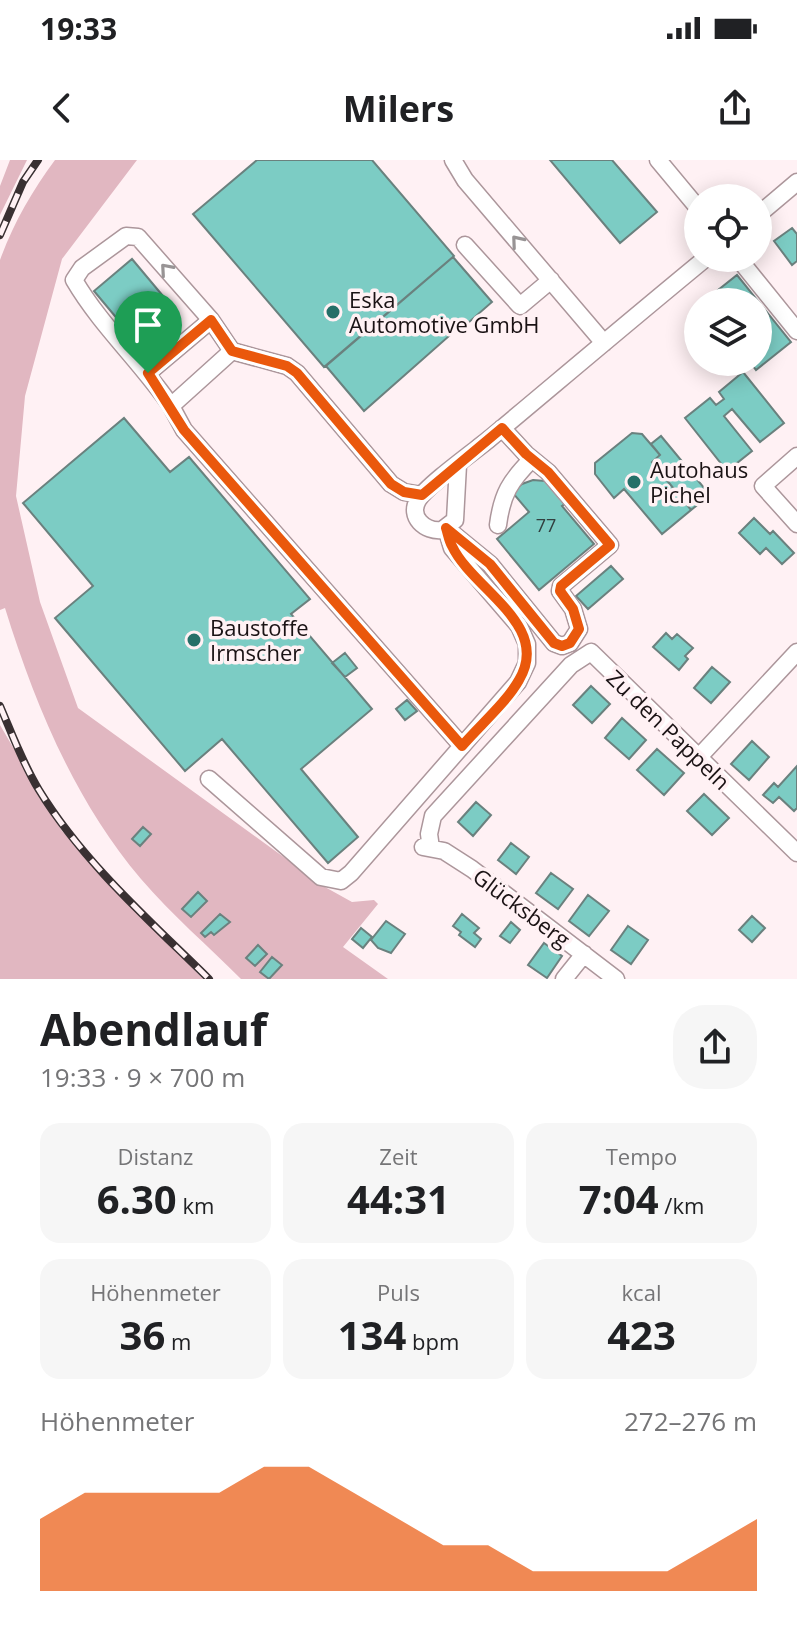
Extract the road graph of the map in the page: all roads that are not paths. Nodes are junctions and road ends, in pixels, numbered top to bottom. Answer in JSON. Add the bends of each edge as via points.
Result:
{"nodes":[{"id":1,"x":453,"y":160,"type":"edge"},
{"id":2,"x":658,"y":160,"type":"edge"},
{"id":3,"x":797,"y":182,"type":"edge"},
{"id":4,"x":684,"y":191,"type":"edge"},
{"id":5,"x":772,"y":203,"type":"edge"},
{"id":6,"x":465,"y":245,"type":"dead end"},
{"id":7,"x":689,"y":272,"type":"edge"},
{"id":8,"x":749,"y":272,"type":"edge"},
{"id":9,"x":551,"y":280,"type":"junction"},
{"id":10,"x":211,"y":320,"type":"junction"},
{"id":11,"x":797,"y":331,"type":"edge"},
{"id":12,"x":604,"y":343,"type":"junction"},
{"id":13,"x":232,"y":351,"type":"junction"},
{"id":14,"x":148,"y":373,"type":"junction"},
{"id":15,"x":171,"y":406,"type":"junction"},
{"id":16,"x":502,"y":428,"type":"junction"},
{"id":17,"x":797,"y":456,"type":"edge"},
{"id":18,"x":532,"y":459,"type":"junction"},
{"id":19,"x":458,"y":465,"type":"junction"},
{"id":20,"x":422,"y":495,"type":"junction"},
{"id":21,"x":797,"y":524,"type":"edge"},
{"id":22,"x":498,"y":525,"type":"dead end"},
{"id":23,"x":446,"y":528,"type":"junction"},
{"id":24,"x":797,"y":652,"type":"edge"},
{"id":25,"x":462,"y":746,"type":"junction"},
{"id":26,"x":698,"y":758,"type":"junction"},
{"id":27,"x":209,"y":779,"type":"dead end"},
{"id":28,"x":427,"y":848,"type":"joint"},
{"id":29,"x":797,"y":853,"type":"edge"},
{"id":30,"x":584,"y":954,"type":"junction"},
{"id":31,"x":564,"y":979,"type":"edge"},
{"id":32,"x":616,"y":979,"type":"edge"}],
"edges":[{"from":9,"to":1,"type":"street","one_way":true},
{"from":2,"to":4,"type":"street"},
{"from":3,"to":5,"type":"street"},
{"from":6,"to":9,"type":"street","via":[[520,306]]},
{"from":7,"to":12,"type":"street"},
{"from":8,"to":11,"type":"street"},
{"from":9,"to":12,"type":"street"},
{"from":10,"to":13,"type":"street"},
{"from":10,"to":14,"type":"street"},
{"from":10,"to":14,"type":"street","one_way":true,"via":[[138,237],[126,236],[82,268],[74,280],[88,304]]},
{"from":12,"to":16,"type":"street"},
{"from":13,"to":15,"type":"street"},
{"from":13,"to":20,"type":"street","via":[[297,373],[391,484]]},
{"from":14,"to":15,"type":"street"},
{"from":15,"to":25,"type":"street","via":[[184,430]]},
{"from":16,"to":18,"type":"street"},
{"from":16,"to":19,"type":"street"},
{"from":17,"to":21,"type":"street","via":[[763,486]]},
{"from":18,"to":22,"type":"street","via":[[513,478]]},
{"from":18,"to":23,"type":"street","via":[[610,545],[561,586],[579,629],[570,643],[554,643],[490,564]]},
{"from":19,"to":20,"type":"street"},
{"from":19,"to":23,"type":"street","via":[[457,515]]},
{"from":20,"to":23,"type":"street","via":[[416,505],[418,520],[428,529]]},
{"from":23,"to":25,"type":"street","via":[[452,548],[519,626],[527,644],[527,663],[518,682]]},
{"from":24,"to":26,"type":"street"},
{"from":25,"to":27,"type":"street","via":[[341,881],[321,877]]},
{"from":26,"to":28,"type":"street","name":"Zu den Pappeln","via":[[591,652],[571,665],[433,816]]},
{"from":26,"to":29,"type":"street","name":"Zu den Pappeln"},
{"from":28,"to":30,"type":"street","name":"Glücksberg","via":[[444,851],[472,869]]},
{"from":30,"to":31,"type":"street"},
{"from":30,"to":32,"type":"street","name":"Glücksberg"}]}
